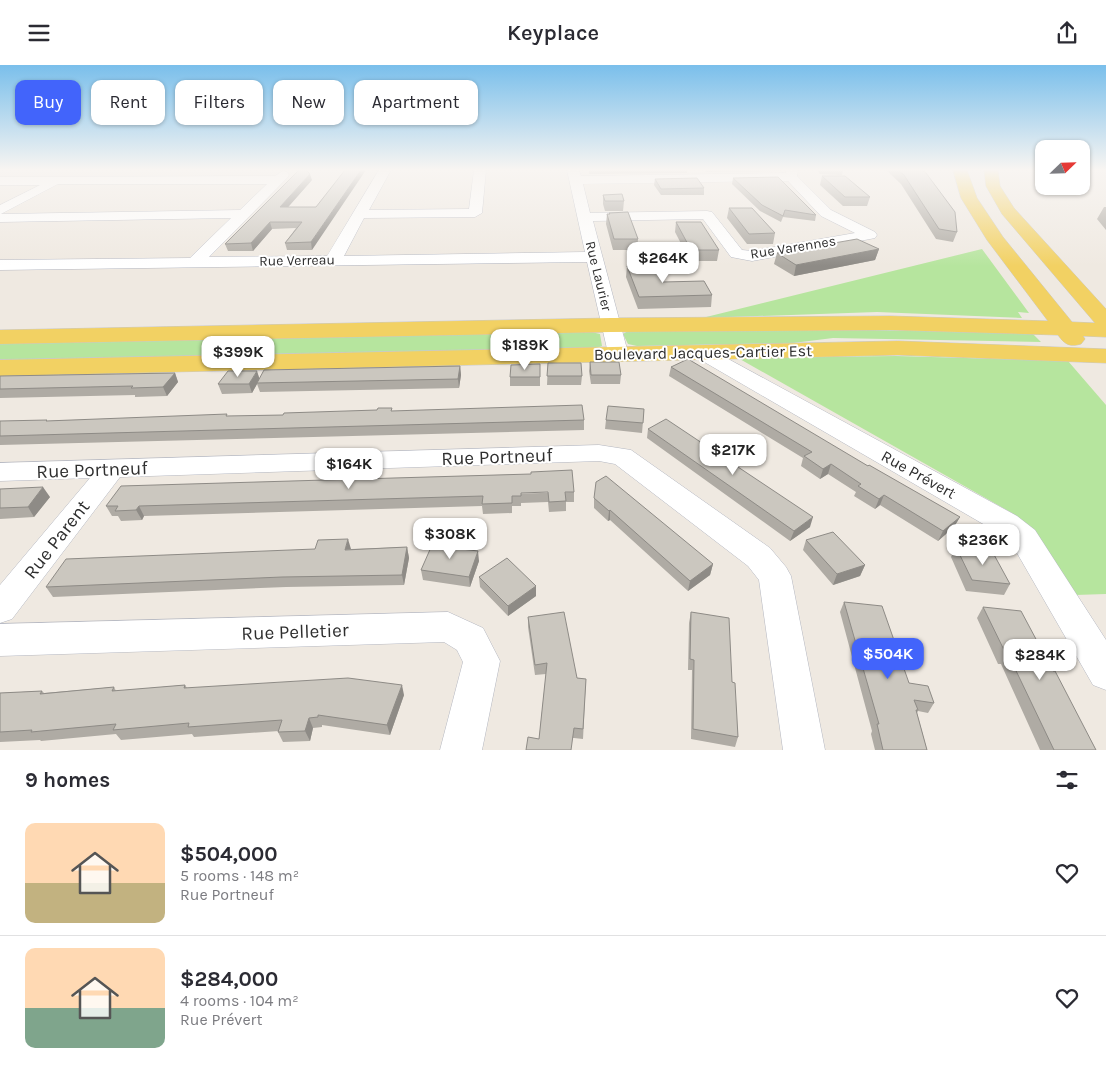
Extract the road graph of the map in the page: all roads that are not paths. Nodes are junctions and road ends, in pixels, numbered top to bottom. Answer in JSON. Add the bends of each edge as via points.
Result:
{"nodes":[{"id":1,"x":17,"y":202,"type":"edge"},
{"id":2,"x":256,"y":202,"type":"edge"},
{"id":3,"x":367,"y":202,"type":"edge"},
{"id":4,"x":476,"y":202,"type":"edge"},
{"id":5,"x":581,"y":202,"type":"edge"},
{"id":6,"x":816,"y":202,"type":"edge"},
{"id":7,"x":972,"y":202,"type":"edge"},
{"id":8,"x":1003,"y":202,"type":"edge"},
{"id":9,"x":0,"y":211,"type":"edge"},
{"id":10,"x":360,"y":214,"type":"junction"},
{"id":11,"x":243,"y":215,"type":"junction"},
{"id":12,"x":585,"y":217,"type":"junction"},
{"id":13,"x":0,"y":218,"type":"edge"},
{"id":14,"x":595,"y":257,"type":"junction"},
{"id":15,"x":333,"y":260,"type":"junction"},
{"id":16,"x":195,"y":262,"type":"junction"},
{"id":17,"x":0,"y":265,"type":"edge"},
{"id":18,"x":1106,"y":322,"type":"edge"},
{"id":19,"x":611,"y":325,"type":"junction"},
{"id":20,"x":1064,"y":329,"type":"junction"},
{"id":21,"x":1106,"y":330,"type":"edge"},
{"id":22,"x":0,"y":337,"type":"edge"},
{"id":23,"x":701,"y":352,"type":"junction"},
{"id":24,"x":618,"y":353,"type":"junction"},
{"id":25,"x":1097,"y":356,"type":"edge"},
{"id":26,"x":0,"y":368,"type":"edge"},
{"id":27,"x":1106,"y":375,"type":"edge"},
{"id":28,"x":112,"y":469,"type":"junction"},
{"id":29,"x":0,"y":472,"type":"edge"},
{"id":30,"x":0,"y":609,"type":"edge"},
{"id":31,"x":0,"y":640,"type":"edge"},
{"id":32,"x":1106,"y":673,"type":"edge"},
{"id":33,"x":461,"y":750,"type":"edge"},
{"id":34,"x":804,"y":750,"type":"edge"}],
"edges":[{"from":1,"to":9,"type":"street"},
{"from":2,"to":11,"type":"street"},
{"from":3,"to":10,"type":"street"},
{"from":4,"to":10,"type":"street","via":[[475,213]]},
{"from":5,"to":12,"type":"street","name":"Rue Laurier"},
{"from":6,"to":12,"type":"street","name":"Rue Varennes","via":[[826,213],[870,235],[752,256],[737,253],[707,215]]},
{"from":7,"to":20,"type":"main road","via":[[996,240]]},
{"from":8,"to":18,"type":"main road","via":[[1033,242]]},
{"from":10,"to":15,"type":"street"},
{"from":11,"to":13,"type":"street"},
{"from":11,"to":16,"type":"street"},
{"from":12,"to":14,"type":"street","name":"Rue Laurier"},
{"from":14,"to":15,"type":"street","name":"Rue Verreau"},
{"from":14,"to":19,"type":"street","name":"Rue Laurier"},
{"from":15,"to":16,"type":"street","name":"Rue Verreau"},
{"from":16,"to":17,"type":"street","name":"Rue Verreau"},
{"from":19,"to":20,"type":"main road","name":"Boulevard Jacques-Cartier Est","via":[[890,323]]},
{"from":19,"to":22,"type":"main road","name":"Boulevard Jacques-Cartier Est"},
{"from":19,"to":24,"type":"street","name":"Rue Laurier"},
{"from":20,"to":21,"type":"main road","name":"Boulevard Jacques-Cartier Est"},
{"from":20,"to":25,"type":"main road"},
{"from":23,"to":24,"type":"main road","name":"Boulevard Jacques-Cartier Est"},
{"from":23,"to":25,"type":"main road","name":"Boulevard Jacques-Cartier Est","via":[[898,348]]},
{"from":23,"to":32,"type":"street","name":"Rue Prévert","via":[[1007,523],[1024,538]]},
{"from":24,"to":26,"type":"main road","name":"Boulevard Jacques-Cartier Est"},
{"from":25,"to":27,"type":"main road"},
{"from":28,"to":29,"type":"street","name":"Rue Portneuf"},
{"from":28,"to":30,"type":"street","name":"Rue Parent"},
{"from":28,"to":34,"type":"street","name":"Rue Portneuf","via":[[589,453],[622,456],[759,557],[776,575]]},
{"from":31,"to":33,"type":"street","name":"Rue Pelletier","via":[[448,627],[470,639],[482,661]]}]}
